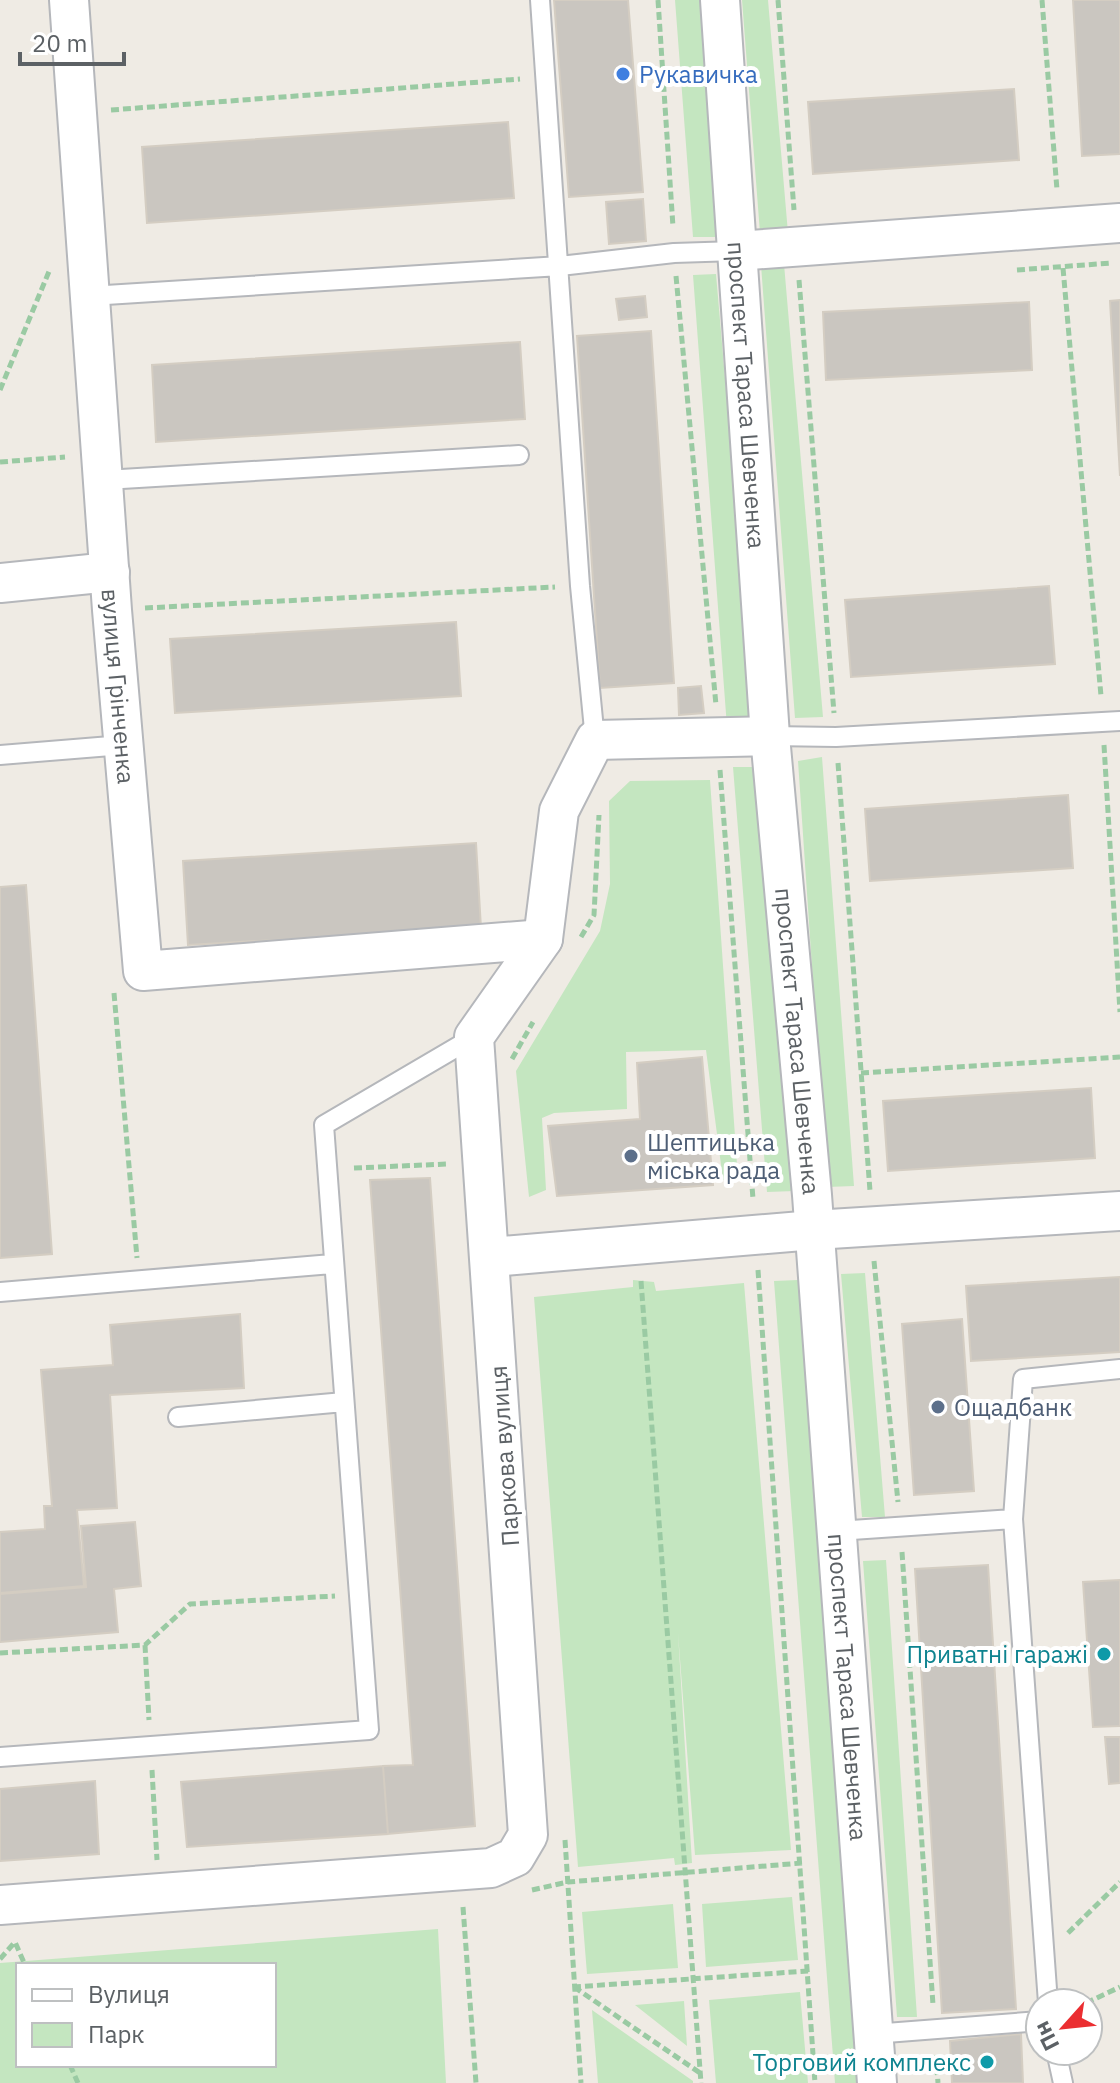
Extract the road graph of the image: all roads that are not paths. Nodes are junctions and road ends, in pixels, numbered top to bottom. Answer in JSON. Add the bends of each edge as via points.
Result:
{"nodes":[{"id":1,"x":69,"y":0,"type":"edge"},
{"id":2,"x":540,"y":0,"type":"edge"},
{"id":3,"x":720,"y":0,"type":"edge"},
{"id":4,"x":1120,"y":223,"type":"edge"},
{"id":5,"x":736,"y":251,"type":"junction"},
{"id":6,"x":560,"y":266,"type":"junction"},
{"id":7,"x":90,"y":296,"type":"junction"},
{"id":8,"x":519,"y":455,"type":"dead end"},
{"id":9,"x":104,"y":467,"type":"junction"},
{"id":10,"x":110,"y":572,"type":"junction"},
{"id":11,"x":0,"y":583,"type":"edge"},
{"id":12,"x":1112,"y":722,"type":"edge"},
{"id":13,"x":770,"y":736,"type":"junction"},
{"id":14,"x":595,"y":740,"type":"junction"},
{"id":15,"x":123,"y":745,"type":"junction"},
{"id":16,"x":0,"y":755,"type":"edge"},
{"id":17,"x":543,"y":939,"type":"junction"},
{"id":18,"x":474,"y":1037,"type":"junction"},
{"id":19,"x":1120,"y":1211,"type":"edge"},
{"id":20,"x":814,"y":1230,"type":"junction"},
{"id":21,"x":491,"y":1257,"type":"junction"},
{"id":22,"x":332,"y":1264,"type":"junction"},
{"id":23,"x":0,"y":1292,"type":"edge"},
{"id":24,"x":1120,"y":1369,"type":"edge"},
{"id":25,"x":344,"y":1402,"type":"junction"},
{"id":26,"x":178,"y":1417,"type":"dead end"},
{"id":27,"x":1013,"y":1519,"type":"junction"},
{"id":28,"x":837,"y":1531,"type":"junction"},
{"id":29,"x":0,"y":1757,"type":"edge"},
{"id":30,"x":0,"y":1905,"type":"edge"},
{"id":31,"x":1047,"y":1987,"type":"edge"},
{"id":32,"x":1024,"y":2023,"type":"edge"},
{"id":33,"x":873,"y":2034,"type":"junction"},
{"id":34,"x":877,"y":2083,"type":"edge"}],
"edges":[{"from":1,"to":7,"type":"street","name":"вулиця Грінченка"},
{"from":2,"to":6,"type":"lane"},
{"from":3,"to":5,"type":"street","name":"проспект Тараса Шевченка"},
{"from":4,"to":5,"type":"street"},
{"from":5,"to":6,"type":"lane"},
{"from":5,"to":13,"type":"street","name":"проспект Тараса Шевченка"},
{"from":6,"to":7,"type":"lane"},
{"from":6,"to":14,"type":"lane"},
{"from":7,"to":9,"type":"street","name":"вулиця Грінченка"},
{"from":8,"to":9,"type":"lane"},
{"from":9,"to":10,"type":"street","name":"вулиця Грінченка"},
{"from":10,"to":11,"type":"street"},
{"from":10,"to":15,"type":"street","name":"вулиця Грінченка"},
{"from":12,"to":13,"type":"lane"},
{"from":13,"to":14,"type":"street"},
{"from":13,"to":20,"type":"street","name":"проспект Тараса Шевченка"},
{"from":14,"to":17,"type":"street","via":[[559,811]]},
{"from":15,"to":16,"type":"lane"},
{"from":15,"to":17,"type":"street","name":"вулиця Грінченка","via":[[143,971]]},
{"from":17,"to":18,"type":"street"},
{"from":18,"to":21,"type":"street","name":"Паркова вулиця"},
{"from":18,"to":22,"type":"lane","via":[[324,1125]]},
{"from":19,"to":20,"type":"street"},
{"from":20,"to":21,"type":"street","via":[[751,1258],[642,1244]]},
{"from":20,"to":28,"type":"street","name":"проспект Тараса Шевченка"},
{"from":21,"to":30,"type":"street","name":"Паркова вулиця","via":[[528,1835],[515,1857],[491,1868]]},
{"from":22,"to":23,"type":"lane"},
{"from":22,"to":25,"type":"lane"},
{"from":24,"to":27,"type":"lane","via":[[1023,1379]]},
{"from":25,"to":26,"type":"lane"},
{"from":25,"to":29,"type":"lane","via":[[369,1730]]},
{"from":27,"to":28,"type":"lane"},
{"from":27,"to":31,"type":"lane"},
{"from":28,"to":33,"type":"street","name":"проспект Тараса Шевченка"},
{"from":32,"to":33,"type":"lane"},
{"from":33,"to":34,"type":"street","name":"проспект Тараса Шевченка"}]}
